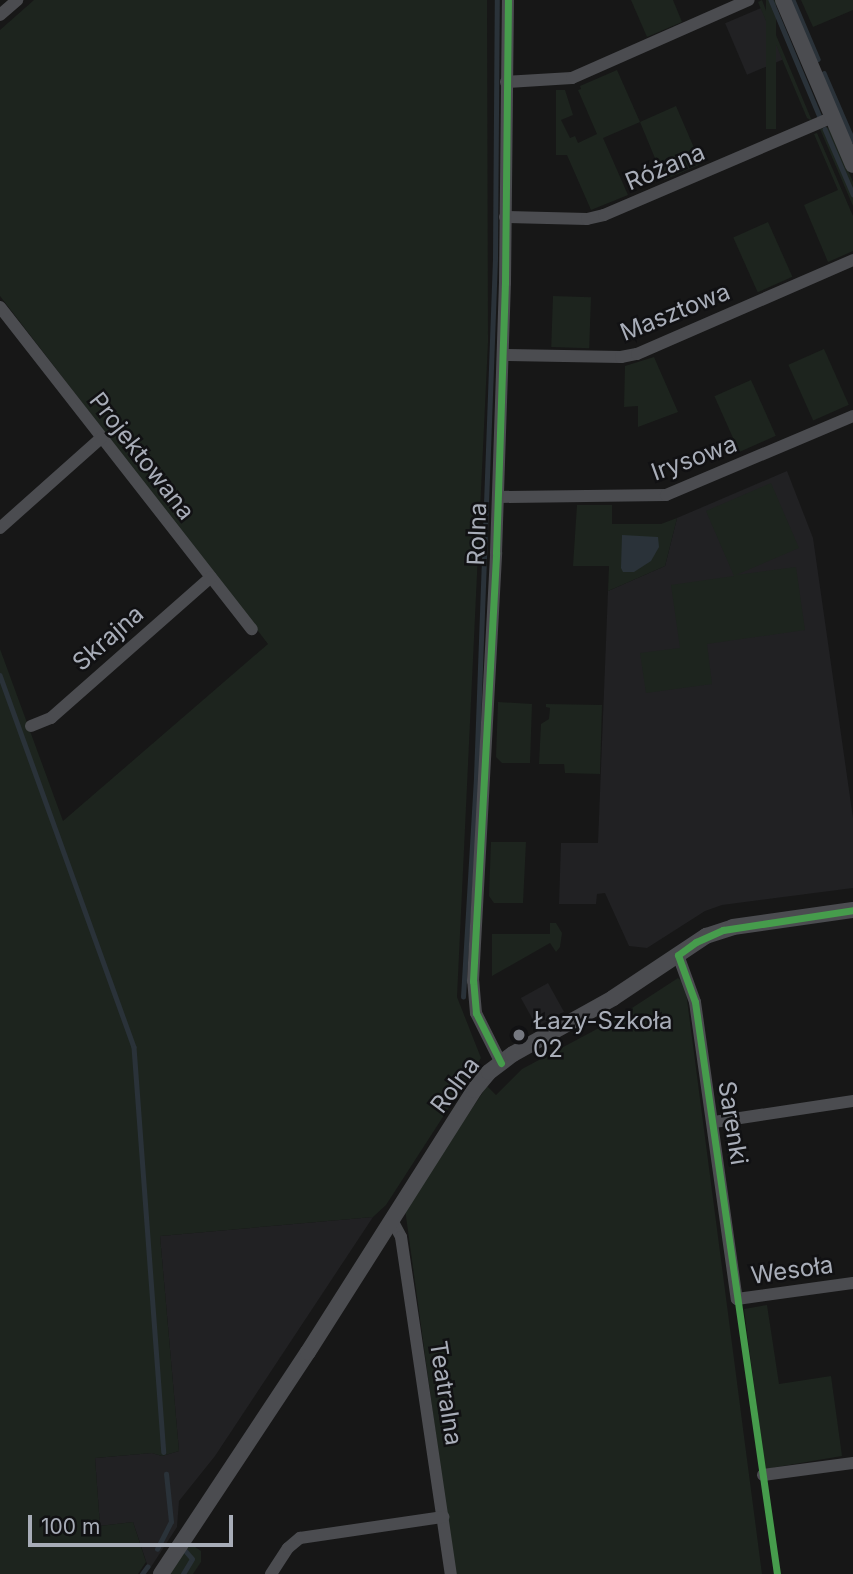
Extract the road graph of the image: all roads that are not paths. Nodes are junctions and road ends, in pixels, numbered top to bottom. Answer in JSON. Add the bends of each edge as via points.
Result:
{"nodes":[{"id":1,"x":17,"y":0,"type":"edge"},
{"id":2,"x":508,"y":0,"type":"edge"},
{"id":3,"x":749,"y":0,"type":"edge"},
{"id":4,"x":783,"y":0,"type":"edge"},
{"id":5,"x":0,"y":15,"type":"edge"},
{"id":6,"x":506,"y":82,"type":"junction"},
{"id":7,"x":833,"y":117,"type":"junction"},
{"id":8,"x":853,"y":165,"type":"edge"},
{"id":9,"x":505,"y":217,"type":"junction"},
{"id":10,"x":853,"y":260,"type":"edge"},
{"id":11,"x":0,"y":307,"type":"edge"},
{"id":12,"x":503,"y":355,"type":"junction"},
{"id":13,"x":853,"y":416,"type":"edge"},
{"id":14,"x":101,"y":438,"type":"junction"},
{"id":15,"x":498,"y":497,"type":"junction"},
{"id":16,"x":0,"y":527,"type":"edge"},
{"id":17,"x":211,"y":577,"type":"junction"},
{"id":18,"x":252,"y":629,"type":"dead end"},
{"id":19,"x":31,"y":726,"type":"dead end"},
{"id":20,"x":853,"y":910,"type":"edge"},
{"id":21,"x":678,"y":956,"type":"junction"},
{"id":22,"x":501,"y":1063,"type":"junction"},
{"id":23,"x":853,"y":1101,"type":"edge"},
{"id":24,"x":714,"y":1122,"type":"junction"},
{"id":25,"x":392,"y":1220,"type":"junction"},
{"id":26,"x":853,"y":1283,"type":"edge"},
{"id":27,"x":737,"y":1299,"type":"joint"},
{"id":28,"x":853,"y":1463,"type":"edge"},
{"id":29,"x":763,"y":1475,"type":"dead end"},
{"id":30,"x":443,"y":1517,"type":"junction"},
{"id":31,"x":160,"y":1574,"type":"edge"},
{"id":32,"x":271,"y":1574,"type":"edge"},
{"id":33,"x":451,"y":1574,"type":"edge"}],
"edges":[{"from":1,"to":5,"type":"street"},
{"from":2,"to":6,"type":"street","name":"Rolna"},
{"from":3,"to":6,"type":"street","via":[[572,78]]},
{"from":4,"to":7,"type":"street"},
{"from":6,"to":9,"type":"street","name":"Rolna"},
{"from":7,"to":8,"type":"street"},
{"from":7,"to":9,"type":"street","name":"Różana","via":[[604,215],[587,219]]},
{"from":9,"to":12,"type":"street","name":"Rolna"},
{"from":10,"to":12,"type":"street","name":"Masztowa","via":[[637,354]]},
{"from":11,"to":14,"type":"street","name":"Projektowana"},
{"from":12,"to":15,"type":"street","name":"Rolna"},
{"from":13,"to":15,"type":"street","name":"Irysowa","via":[[666,495]]},
{"from":14,"to":16,"type":"street"},
{"from":14,"to":17,"type":"street","name":"Projektowana"},
{"from":15,"to":22,"type":"street","name":"Rolna","via":[[473,997],[475,1013]]},
{"from":17,"to":18,"type":"street","name":"Projektowana"},
{"from":17,"to":19,"type":"street","name":"Skrajna","via":[[51,718]]},
{"from":20,"to":21,"type":"street","via":[[733,927],[706,936]]},
{"from":21,"to":22,"type":"street"},
{"from":21,"to":24,"type":"street","name":"Sarenki","via":[[695,1002]]},
{"from":22,"to":25,"type":"street","name":"Rolna","via":[[474,1090]]},
{"from":23,"to":24,"type":"street"},
{"from":24,"to":27,"type":"street","name":"Sarenki"},
{"from":25,"to":30,"type":"street","name":"Teatralna","via":[[401,1237]]},
{"from":25,"to":31,"type":"street","name":"Rolna"},
{"from":26,"to":27,"type":"street","name":"Wesoła"},
{"from":28,"to":29,"type":"street"},
{"from":30,"to":32,"type":"street","via":[[300,1538]]},
{"from":30,"to":33,"type":"street","name":"Teatralna"}]}
